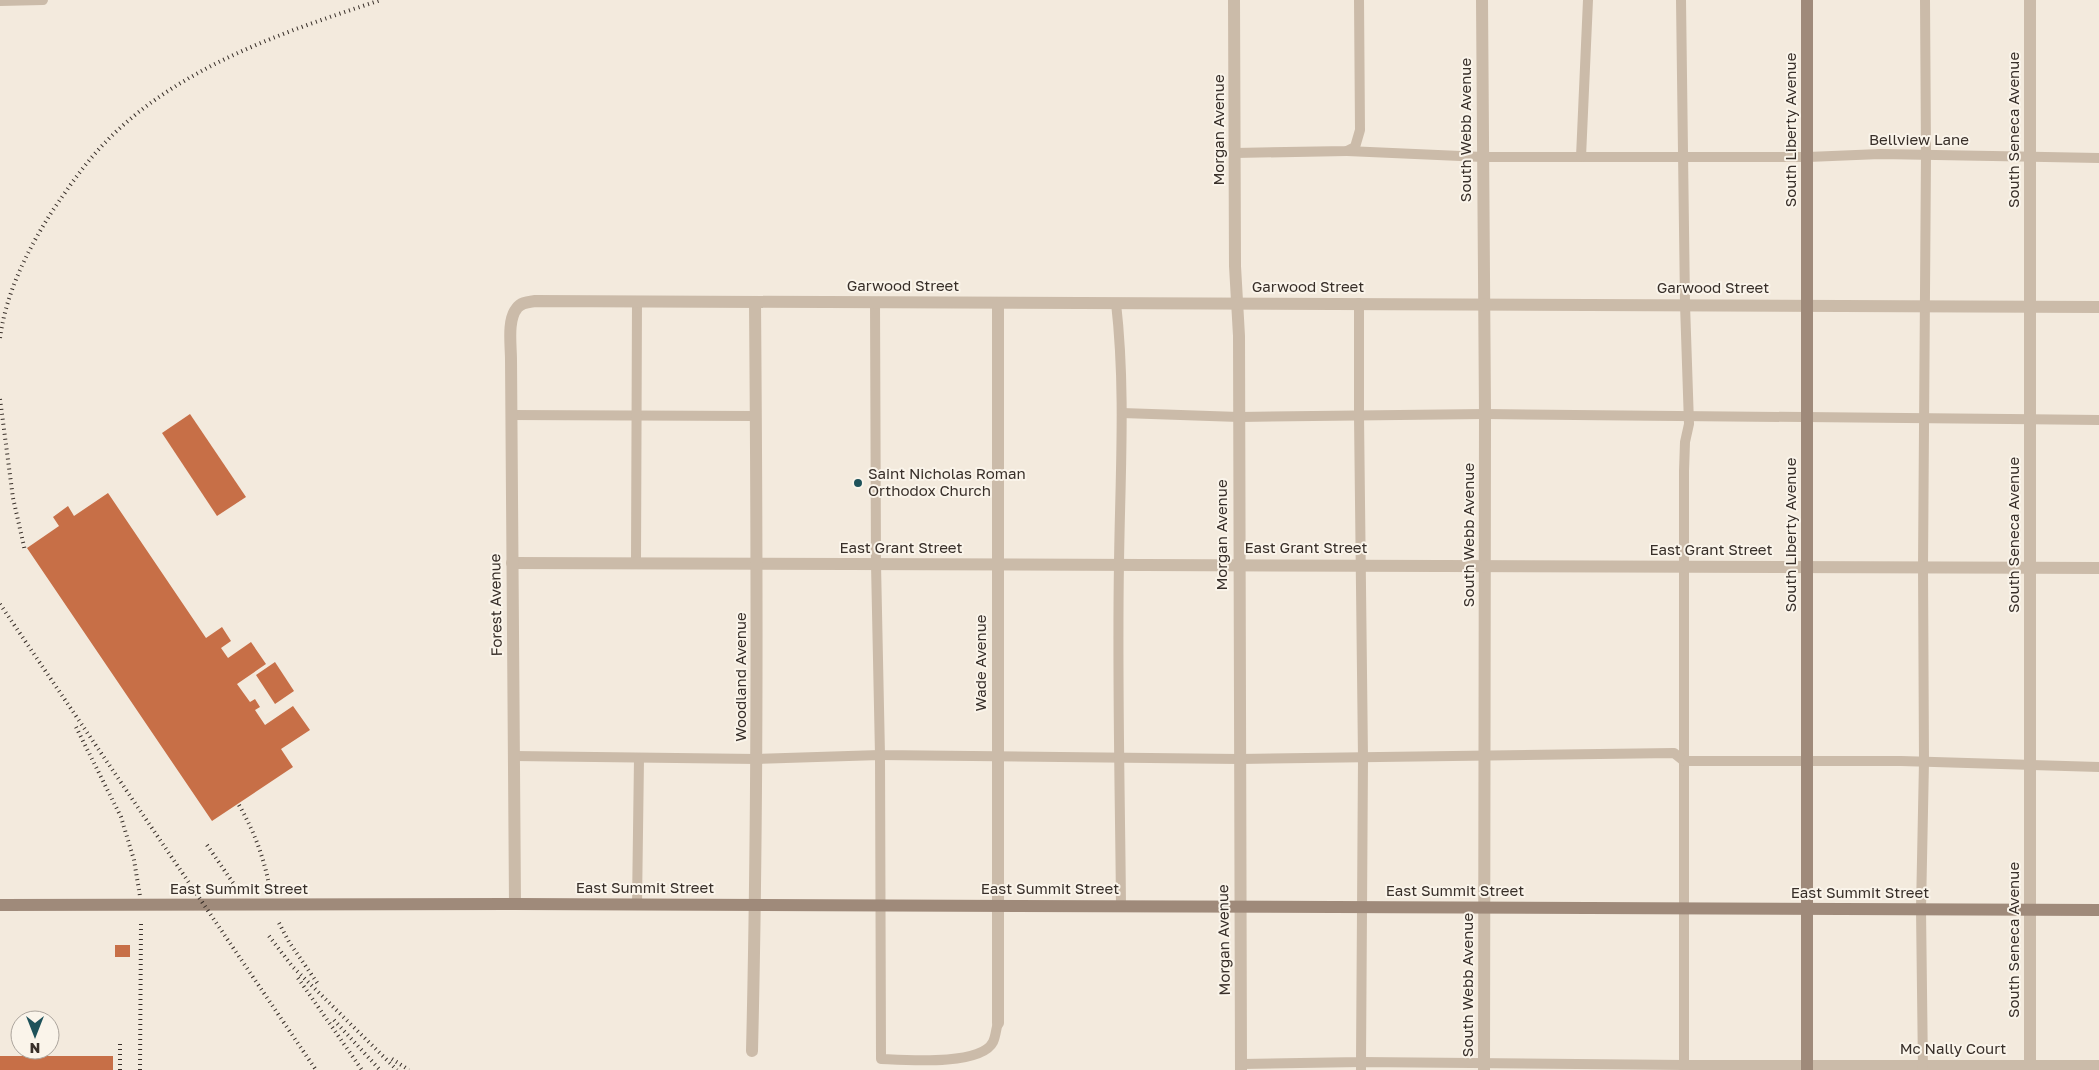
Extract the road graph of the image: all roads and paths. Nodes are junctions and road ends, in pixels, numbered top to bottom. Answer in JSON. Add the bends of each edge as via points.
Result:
{"nodes":[{"id":1,"x":43,"y":0,"type":"edge"},
{"id":2,"x":1234,"y":0,"type":"edge"},
{"id":3,"x":1359,"y":0,"type":"edge"},
{"id":4,"x":1482,"y":0,"type":"edge"},
{"id":5,"x":1588,"y":0,"type":"edge"},
{"id":6,"x":1681,"y":0,"type":"edge"},
{"id":7,"x":1808,"y":0,"type":"edge"},
{"id":8,"x":1925,"y":0,"type":"edge"},
{"id":9,"x":2030,"y":0,"type":"edge"},
{"id":10,"x":0,"y":1,"type":"edge"},
{"id":11,"x":1348,"y":152,"type":"junction"},
{"id":12,"x":1235,"y":153,"type":"junction"},
{"id":13,"x":1926,"y":154,"type":"junction"},
{"id":14,"x":1483,"y":157,"type":"junction"},
{"id":15,"x":1581,"y":157,"type":"junction"},
{"id":16,"x":1683,"y":157,"type":"junction"},
{"id":17,"x":1808,"y":157,"type":"junction"},
{"id":18,"x":2030,"y":157,"type":"junction"},
{"id":19,"x":2099,"y":158,"type":"edge"},
{"id":20,"x":636,"y":302,"type":"junction"},
{"id":21,"x":755,"y":302,"type":"junction"},
{"id":22,"x":875,"y":302,"type":"junction"},
{"id":23,"x":998,"y":303,"type":"junction"},
{"id":24,"x":1116,"y":303,"type":"junction"},
{"id":25,"x":1238,"y":303,"type":"junction"},
{"id":26,"x":1359,"y":303,"type":"junction"},
{"id":27,"x":1483,"y":304,"type":"junction"},
{"id":28,"x":1685,"y":304,"type":"junction"},
{"id":29,"x":1807,"y":305,"type":"junction"},
{"id":30,"x":518,"y":306,"type":"joint"},
{"id":31,"x":1925,"y":306,"type":"junction"},
{"id":32,"x":2031,"y":306,"type":"junction"},
{"id":33,"x":2099,"y":307,"type":"edge"},
{"id":34,"x":1122,"y":413,"type":"junction"},
{"id":35,"x":1485,"y":414,"type":"junction"},
{"id":36,"x":511,"y":415,"type":"junction"},
{"id":37,"x":636,"y":416,"type":"junction"},
{"id":38,"x":756,"y":416,"type":"junction"},
{"id":39,"x":1358,"y":416,"type":"junction"},
{"id":40,"x":1807,"y":416,"type":"junction"},
{"id":41,"x":1239,"y":417,"type":"junction"},
{"id":42,"x":1688,"y":417,"type":"junction"},
{"id":43,"x":1925,"y":418,"type":"junction"},
{"id":44,"x":2031,"y":420,"type":"junction"},
{"id":45,"x":2099,"y":420,"type":"edge"},
{"id":46,"x":512,"y":563,"type":"junction"},
{"id":47,"x":636,"y":563,"type":"junction"},
{"id":48,"x":757,"y":564,"type":"junction"},
{"id":49,"x":876,"y":564,"type":"junction"},
{"id":50,"x":997,"y":564,"type":"junction"},
{"id":51,"x":1119,"y":564,"type":"junction"},
{"id":52,"x":1238,"y":564,"type":"junction"},
{"id":53,"x":1360,"y":565,"type":"junction"},
{"id":54,"x":1485,"y":565,"type":"junction"},
{"id":55,"x":1684,"y":566,"type":"junction"},
{"id":56,"x":1807,"y":567,"type":"junction"},
{"id":57,"x":1923,"y":567,"type":"junction"},
{"id":58,"x":2030,"y":567,"type":"junction"},
{"id":59,"x":2099,"y":568,"type":"edge"},
{"id":60,"x":880,"y":755,"type":"junction"},
{"id":61,"x":514,"y":756,"type":"junction"},
{"id":62,"x":1485,"y":757,"type":"junction"},
{"id":63,"x":998,"y":758,"type":"junction"},
{"id":64,"x":1120,"y":758,"type":"junction"},
{"id":65,"x":1363,"y":758,"type":"junction"},
{"id":66,"x":639,"y":759,"type":"junction"},
{"id":67,"x":757,"y":759,"type":"junction"},
{"id":68,"x":1239,"y":759,"type":"junction"},
{"id":69,"x":1684,"y":761,"type":"junction"},
{"id":70,"x":1808,"y":762,"type":"junction"},
{"id":71,"x":1924,"y":762,"type":"junction"},
{"id":72,"x":2030,"y":766,"type":"junction"},
{"id":73,"x":2099,"y":767,"type":"edge"},
{"id":74,"x":515,"y":904,"type":"junction"},
{"id":75,"x":637,"y":905,"type":"junction"},
{"id":76,"x":756,"y":905,"type":"junction"},
{"id":77,"x":880,"y":905,"type":"junction"},
{"id":78,"x":0,"y":906,"type":"edge"},
{"id":79,"x":998,"y":906,"type":"junction"},
{"id":80,"x":1120,"y":906,"type":"junction"},
{"id":81,"x":1240,"y":906,"type":"junction"},
{"id":82,"x":1362,"y":906,"type":"junction"},
{"id":83,"x":1484,"y":907,"type":"junction"},
{"id":84,"x":1683,"y":908,"type":"junction"},
{"id":85,"x":1808,"y":908,"type":"junction"},
{"id":86,"x":1921,"y":909,"type":"junction"},
{"id":87,"x":2030,"y":910,"type":"junction"},
{"id":88,"x":2099,"y":910,"type":"edge"},
{"id":89,"x":998,"y":1022,"type":"joint"},
{"id":90,"x":752,"y":1051,"type":"dead end"},
{"id":91,"x":2099,"y":1064,"type":"edge"},
{"id":92,"x":1361,"y":1066,"type":"edge"},
{"id":93,"x":1484,"y":1066,"type":"edge"},
{"id":94,"x":1241,"y":1067,"type":"edge"},
{"id":95,"x":1684,"y":1067,"type":"edge"},
{"id":96,"x":1807,"y":1067,"type":"edge"},
{"id":97,"x":1923,"y":1067,"type":"edge"},
{"id":98,"x":2030,"y":1067,"type":"edge"}],
"edges":[{"from":1,"to":10,"type":"lane"},
{"from":2,"to":12,"type":"street","name":"Morgan Avenue"},
{"from":3,"to":11,"type":"lane","via":[[1360,130],[1355,147]]},
{"from":4,"to":14,"type":"street","name":"South Webb Avenue"},
{"from":5,"to":15,"type":"lane"},
{"from":6,"to":16,"type":"lane"},
{"from":7,"to":17,"type":"street","name":"South Liberty Avenue"},
{"from":8,"to":13,"type":"lane"},
{"from":9,"to":18,"type":"street","name":"South Seneca Avenue"},
{"from":11,"to":12,"type":"lane","name":"Bellview Lane"},
{"from":11,"to":14,"type":"lane","name":"Bellview Lane"},
{"from":12,"to":25,"type":"street","name":"Morgan Avenue"},
{"from":13,"to":17,"type":"lane","name":"Bellview Lane"},
{"from":13,"to":18,"type":"lane","name":"Bellview Lane"},
{"from":13,"to":31,"type":"lane"},
{"from":14,"to":15,"type":"lane","name":"Bellview Lane"},
{"from":14,"to":27,"type":"street","name":"South Webb Avenue"},
{"from":15,"to":16,"type":"lane","name":"Bellview Lane"},
{"from":16,"to":17,"type":"lane","name":"Bellview Lane"},
{"from":16,"to":28,"type":"lane"},
{"from":17,"to":29,"type":"street","name":"South Liberty Avenue"},
{"from":18,"to":19,"type":"lane","name":"Bellview Lane"},
{"from":18,"to":32,"type":"street","name":"South Seneca Avenue"},
{"from":20,"to":21,"type":"street","name":"Garwood Street"},
{"from":20,"to":30,"type":"street","name":"Garwood Street","via":[[535,301]]},
{"from":20,"to":37,"type":"lane"},
{"from":21,"to":22,"type":"street","name":"Garwood Street"},
{"from":21,"to":38,"type":"street","name":"Woodland Avenue"},
{"from":22,"to":23,"type":"street","name":"Garwood Street"},
{"from":22,"to":49,"type":"lane"},
{"from":23,"to":24,"type":"street","name":"Garwood Street"},
{"from":23,"to":50,"type":"street","name":"Wade Avenue"},
{"from":24,"to":25,"type":"street","name":"Garwood Street"},
{"from":24,"to":34,"type":"lane"},
{"from":25,"to":26,"type":"street","name":"Garwood Street"},
{"from":25,"to":41,"type":"street","name":"Morgan Avenue"},
{"from":26,"to":27,"type":"street","name":"Garwood Street"},
{"from":26,"to":39,"type":"lane"},
{"from":27,"to":28,"type":"street","name":"Garwood Street"},
{"from":27,"to":35,"type":"street","name":"South Webb Avenue"},
{"from":28,"to":29,"type":"street","name":"Garwood Street"},
{"from":28,"to":42,"type":"lane"},
{"from":29,"to":31,"type":"street","name":"Garwood Street"},
{"from":29,"to":40,"type":"street","name":"South Liberty Avenue"},
{"from":30,"to":36,"type":"street","name":"Forest Avenue","via":[[511,321]]},
{"from":31,"to":32,"type":"street","name":"Garwood Street"},
{"from":31,"to":43,"type":"lane"},
{"from":32,"to":33,"type":"street","name":"Garwood Street"},
{"from":32,"to":44,"type":"street","name":"South Seneca Avenue"},
{"from":34,"to":41,"type":"lane"},
{"from":34,"to":51,"type":"lane"},
{"from":35,"to":39,"type":"lane"},
{"from":35,"to":42,"type":"lane"},
{"from":35,"to":54,"type":"street","name":"South Webb Avenue"},
{"from":36,"to":37,"type":"lane"},
{"from":36,"to":46,"type":"street","name":"Forest Avenue"},
{"from":37,"to":38,"type":"lane"},
{"from":37,"to":47,"type":"lane"},
{"from":38,"to":48,"type":"street","name":"Woodland Avenue"},
{"from":39,"to":41,"type":"lane"},
{"from":39,"to":53,"type":"lane"},
{"from":40,"to":42,"type":"lane"},
{"from":40,"to":43,"type":"lane"},
{"from":40,"to":56,"type":"street","name":"South Liberty Avenue"},
{"from":41,"to":52,"type":"street","name":"Morgan Avenue"},
{"from":42,"to":55,"type":"lane","via":[[1684,471]]},
{"from":43,"to":44,"type":"lane"},
{"from":43,"to":57,"type":"lane"},
{"from":44,"to":45,"type":"lane"},
{"from":44,"to":58,"type":"street","name":"South Seneca Avenue"},
{"from":46,"to":47,"type":"street","name":"East Grant Street"},
{"from":46,"to":61,"type":"street","name":"Forest Avenue"},
{"from":47,"to":48,"type":"street","name":"East Grant Street"},
{"from":48,"to":49,"type":"street","name":"East Grant Street"},
{"from":48,"to":67,"type":"street","name":"Woodland Avenue"},
{"from":49,"to":50,"type":"street","name":"East Grant Street"},
{"from":49,"to":60,"type":"lane"},
{"from":50,"to":51,"type":"street","name":"East Grant Street"},
{"from":50,"to":63,"type":"street","name":"Wade Avenue"},
{"from":51,"to":52,"type":"street","name":"East Grant Street"},
{"from":51,"to":64,"type":"lane"},
{"from":52,"to":53,"type":"street","name":"East Grant Street"},
{"from":52,"to":68,"type":"street","name":"Morgan Avenue"},
{"from":53,"to":54,"type":"street","name":"East Grant Street"},
{"from":53,"to":65,"type":"lane"},
{"from":54,"to":55,"type":"street","name":"East Grant Street"},
{"from":54,"to":62,"type":"street","name":"South Webb Avenue"},
{"from":55,"to":56,"type":"street","name":"East Grant Street"},
{"from":55,"to":69,"type":"lane"},
{"from":56,"to":57,"type":"street","name":"East Grant Street"},
{"from":56,"to":70,"type":"street","name":"South Liberty Avenue"},
{"from":57,"to":58,"type":"street","name":"East Grant Street"},
{"from":57,"to":71,"type":"lane"},
{"from":58,"to":59,"type":"street","name":"East Grant Street"},
{"from":58,"to":72,"type":"street","name":"South Seneca Avenue"},
{"from":60,"to":63,"type":"lane"},
{"from":60,"to":67,"type":"lane"},
{"from":60,"to":77,"type":"lane"},
{"from":61,"to":66,"type":"lane"},
{"from":61,"to":74,"type":"street","name":"Forest Avenue"},
{"from":62,"to":65,"type":"lane"},
{"from":62,"to":69,"type":"lane","via":[[1674,753]]},
{"from":62,"to":83,"type":"street","name":"South Webb Avenue"},
{"from":63,"to":64,"type":"lane"},
{"from":63,"to":79,"type":"street","name":"Wade Avenue"},
{"from":64,"to":68,"type":"lane"},
{"from":64,"to":80,"type":"lane"},
{"from":65,"to":68,"type":"lane"},
{"from":65,"to":82,"type":"lane"},
{"from":66,"to":67,"type":"lane"},
{"from":66,"to":75,"type":"lane"},
{"from":67,"to":76,"type":"street","name":"Woodland Avenue"},
{"from":68,"to":81,"type":"street","name":"Morgan Avenue"},
{"from":69,"to":70,"type":"lane"},
{"from":69,"to":84,"type":"lane"},
{"from":70,"to":71,"type":"lane"},
{"from":70,"to":85,"type":"street","name":"South Liberty Avenue"},
{"from":71,"to":72,"type":"lane"},
{"from":71,"to":86,"type":"lane"},
{"from":72,"to":73,"type":"lane"},
{"from":72,"to":87,"type":"street","name":"South Seneca Avenue"},
{"from":74,"to":75,"type":"street","name":"East Summit Street"},
{"from":74,"to":78,"type":"street","name":"East Summit Street"},
{"from":75,"to":76,"type":"street","name":"East Summit Street"},
{"from":76,"to":77,"type":"street","name":"East Summit Street"},
{"from":76,"to":90,"type":"street","name":"Woodland Avenue"},
{"from":77,"to":79,"type":"street","name":"East Summit Street"},
{"from":77,"to":89,"type":"lane","via":[[881,1059],[945,1060],[979,1054],[993,1043]]},
{"from":79,"to":80,"type":"street","name":"East Summit Street"},
{"from":79,"to":89,"type":"street","name":"Wade Avenue"},
{"from":80,"to":81,"type":"street","name":"East Summit Street"},
{"from":81,"to":82,"type":"street","name":"East Summit Street"},
{"from":81,"to":94,"type":"street","name":"Morgan Avenue"},
{"from":82,"to":83,"type":"street","name":"East Summit Street"},
{"from":82,"to":92,"type":"lane"},
{"from":83,"to":84,"type":"street","name":"East Summit Street"},
{"from":83,"to":93,"type":"street","name":"South Webb Avenue"},
{"from":84,"to":85,"type":"street","name":"East Summit Street"},
{"from":84,"to":95,"type":"lane"},
{"from":85,"to":86,"type":"street","name":"East Summit Street"},
{"from":85,"to":96,"type":"street","name":"South Liberty Avenue"},
{"from":86,"to":87,"type":"street","name":"East Summit Street"},
{"from":86,"to":97,"type":"lane"},
{"from":87,"to":88,"type":"street","name":"East Summit Street"},
{"from":87,"to":98,"type":"street","name":"South Seneca Avenue"},
{"from":91,"to":98,"type":"lane","name":"Mc Nally Court"},
{"from":92,"to":93,"type":"lane","name":"Mc Nally Court"},
{"from":92,"to":94,"type":"lane","name":"Mc Nally Court"},
{"from":93,"to":95,"type":"lane","name":"Mc Nally Court"},
{"from":95,"to":96,"type":"lane","name":"Mc Nally Court"},
{"from":96,"to":97,"type":"lane","name":"Mc Nally Court"},
{"from":97,"to":98,"type":"lane","name":"Mc Nally Court"}]}
